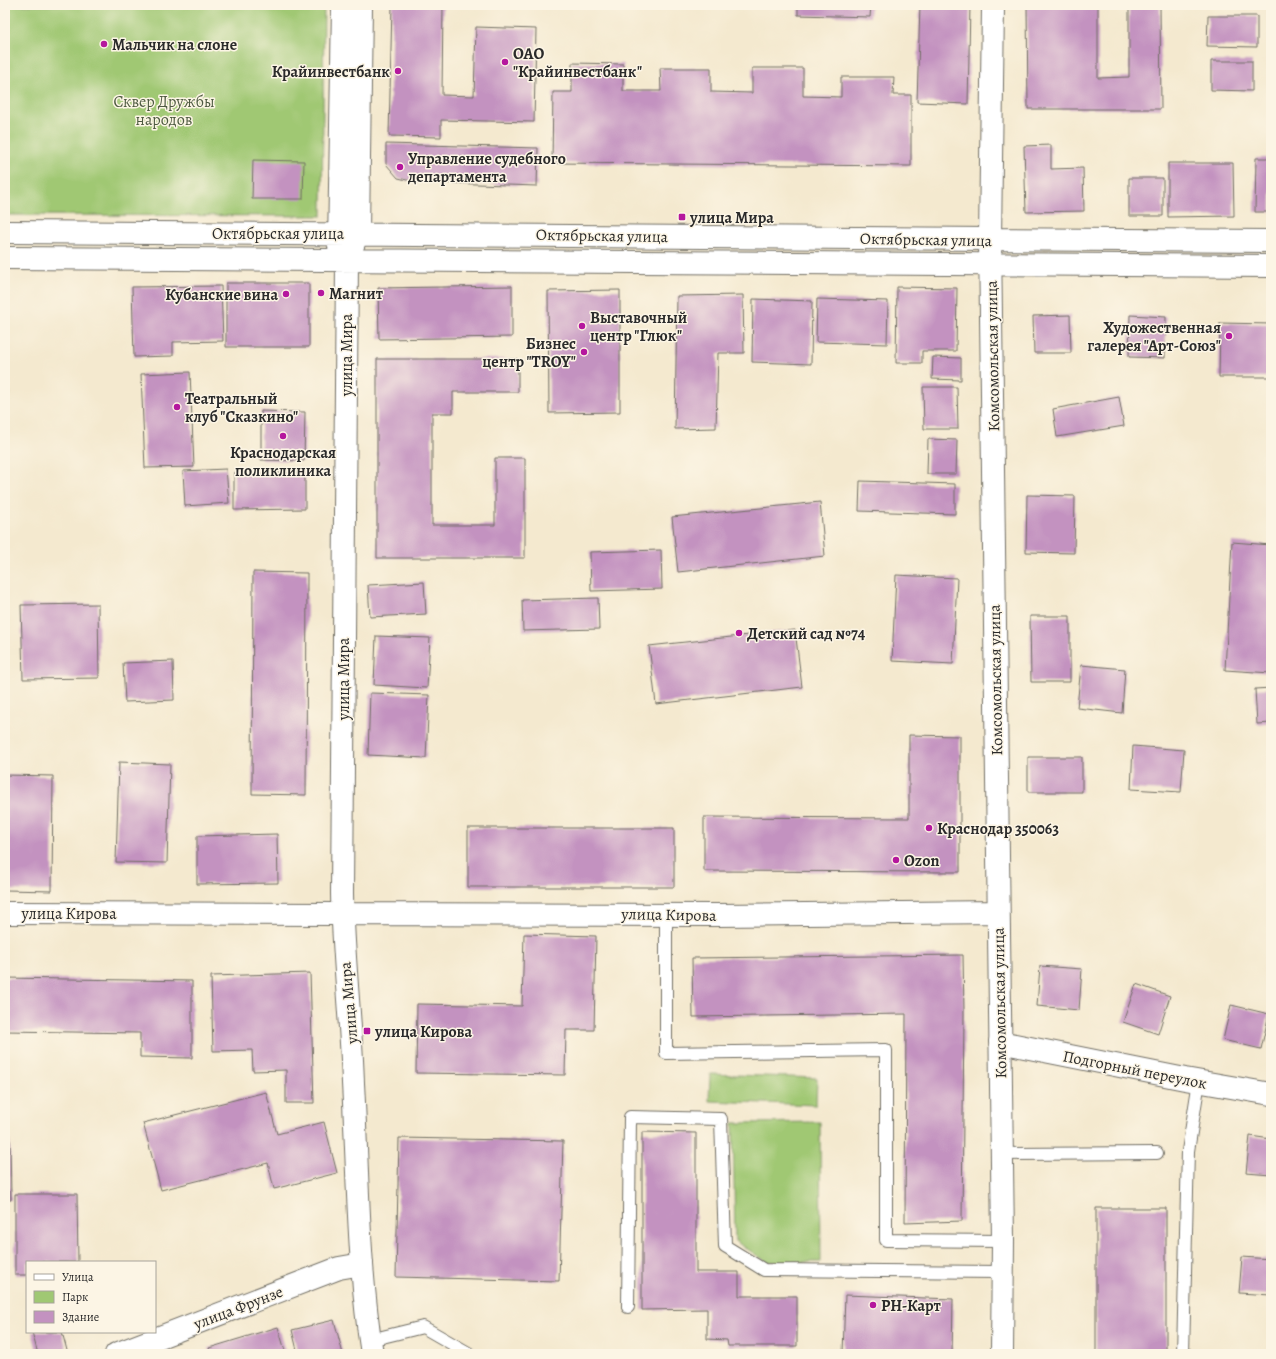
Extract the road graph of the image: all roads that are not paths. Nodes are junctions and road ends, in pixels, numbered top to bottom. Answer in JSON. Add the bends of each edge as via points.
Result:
{"nodes":[{"id":1,"x":343,"y":5,"type":"edge"},
{"id":2,"x":361,"y":5,"type":"edge"},
{"id":3,"x":993,"y":5,"type":"edge"},
{"id":4,"x":5,"y":232,"type":"edge"},
{"id":5,"x":348,"y":233,"type":"junction"},
{"id":6,"x":990,"y":240,"type":"junction"},
{"id":7,"x":1271,"y":241,"type":"edge"},
{"id":8,"x":5,"y":258,"type":"edge"},
{"id":9,"x":343,"y":260,"type":"junction"},
{"id":10,"x":991,"y":265,"type":"junction"},
{"id":11,"x":1271,"y":266,"type":"edge"},
{"id":12,"x":998,"y":912,"type":"junction"},
{"id":13,"x":5,"y":913,"type":"edge"},
{"id":14,"x":342,"y":914,"type":"junction"},
{"id":15,"x":666,"y":914,"type":"junction"},
{"id":16,"x":1000,"y":1042,"type":"junction"},
{"id":17,"x":1199,"y":1081,"type":"junction"},
{"id":18,"x":1271,"y":1094,"type":"edge"},
{"id":19,"x":1157,"y":1153,"type":"dead end"},
{"id":20,"x":1001,"y":1154,"type":"junction"},
{"id":21,"x":1003,"y":1241,"type":"junction"},
{"id":22,"x":362,"y":1264,"type":"junction"},
{"id":23,"x":1002,"y":1272,"type":"junction"},
{"id":24,"x":628,"y":1307,"type":"dead end"},
{"id":25,"x":371,"y":1347,"type":"edge"},
{"id":26,"x":116,"y":1354,"type":"edge"},
{"id":27,"x":470,"y":1354,"type":"edge"},
{"id":28,"x":1002,"y":1354,"type":"edge"},
{"id":29,"x":1183,"y":1354,"type":"edge"}],
"edges":[{"from":1,"to":5,"type":"street","name":"улица Мира"},
{"from":2,"to":5,"type":"street","name":"улица Мира"},
{"from":3,"to":6,"type":"street","name":"Комсомольская улица"},
{"from":4,"to":5,"type":"street","name":"Октябрьская улица"},
{"from":5,"to":6,"type":"street","name":"Октябрьская улица"},
{"from":5,"to":9,"type":"street","name":"улица Мира"},
{"from":6,"to":7,"type":"street","name":"Октябрьская улица"},
{"from":6,"to":10,"type":"street","name":"Комсомольская улица"},
{"from":8,"to":9,"type":"street","name":"Октябрьская улица"},
{"from":9,"to":10,"type":"street","name":"Октябрьская улица"},
{"from":9,"to":14,"type":"street","name":"улица Мира"},
{"from":10,"to":11,"type":"street","name":"Октябрьская улица"},
{"from":10,"to":12,"type":"street","name":"Комсомольская улица"},
{"from":12,"to":15,"type":"street","name":"улица Кирова"},
{"from":12,"to":16,"type":"street","name":"Комсомольская улица"},
{"from":13,"to":14,"type":"street","name":"улица Кирова"},
{"from":14,"to":15,"type":"street","name":"улица Кирова"},
{"from":14,"to":22,"type":"street","name":"улица Мира","via":[[351,1034]]},
{"from":15,"to":21,"type":"lane","via":[[666,1053],[886,1050],[886,1240]]},
{"from":16,"to":17,"type":"street","name":"Подгорный переулок"},
{"from":16,"to":20,"type":"street","name":"Комсомольская улица"},
{"from":17,"to":18,"type":"street","name":"Подгорный переулок"},
{"from":17,"to":29,"type":"lane","via":[[1188,1151]]},
{"from":19,"to":20,"type":"lane"},
{"from":20,"to":21,"type":"street","name":"Комсомольская улица"},
{"from":21,"to":23,"type":"street","name":"Комсомольская улица"},
{"from":22,"to":25,"type":"street","name":"улица Мира"},
{"from":22,"to":26,"type":"street","name":"улица Фрунзе","via":[[339,1268]]},
{"from":23,"to":24,"type":"lane","via":[[764,1270],[725,1246],[721,1119],[630,1116]]},
{"from":23,"to":28,"type":"street","name":"Комсомольская улица"},
{"from":25,"to":27,"type":"lane","via":[[423,1327]]}]}
